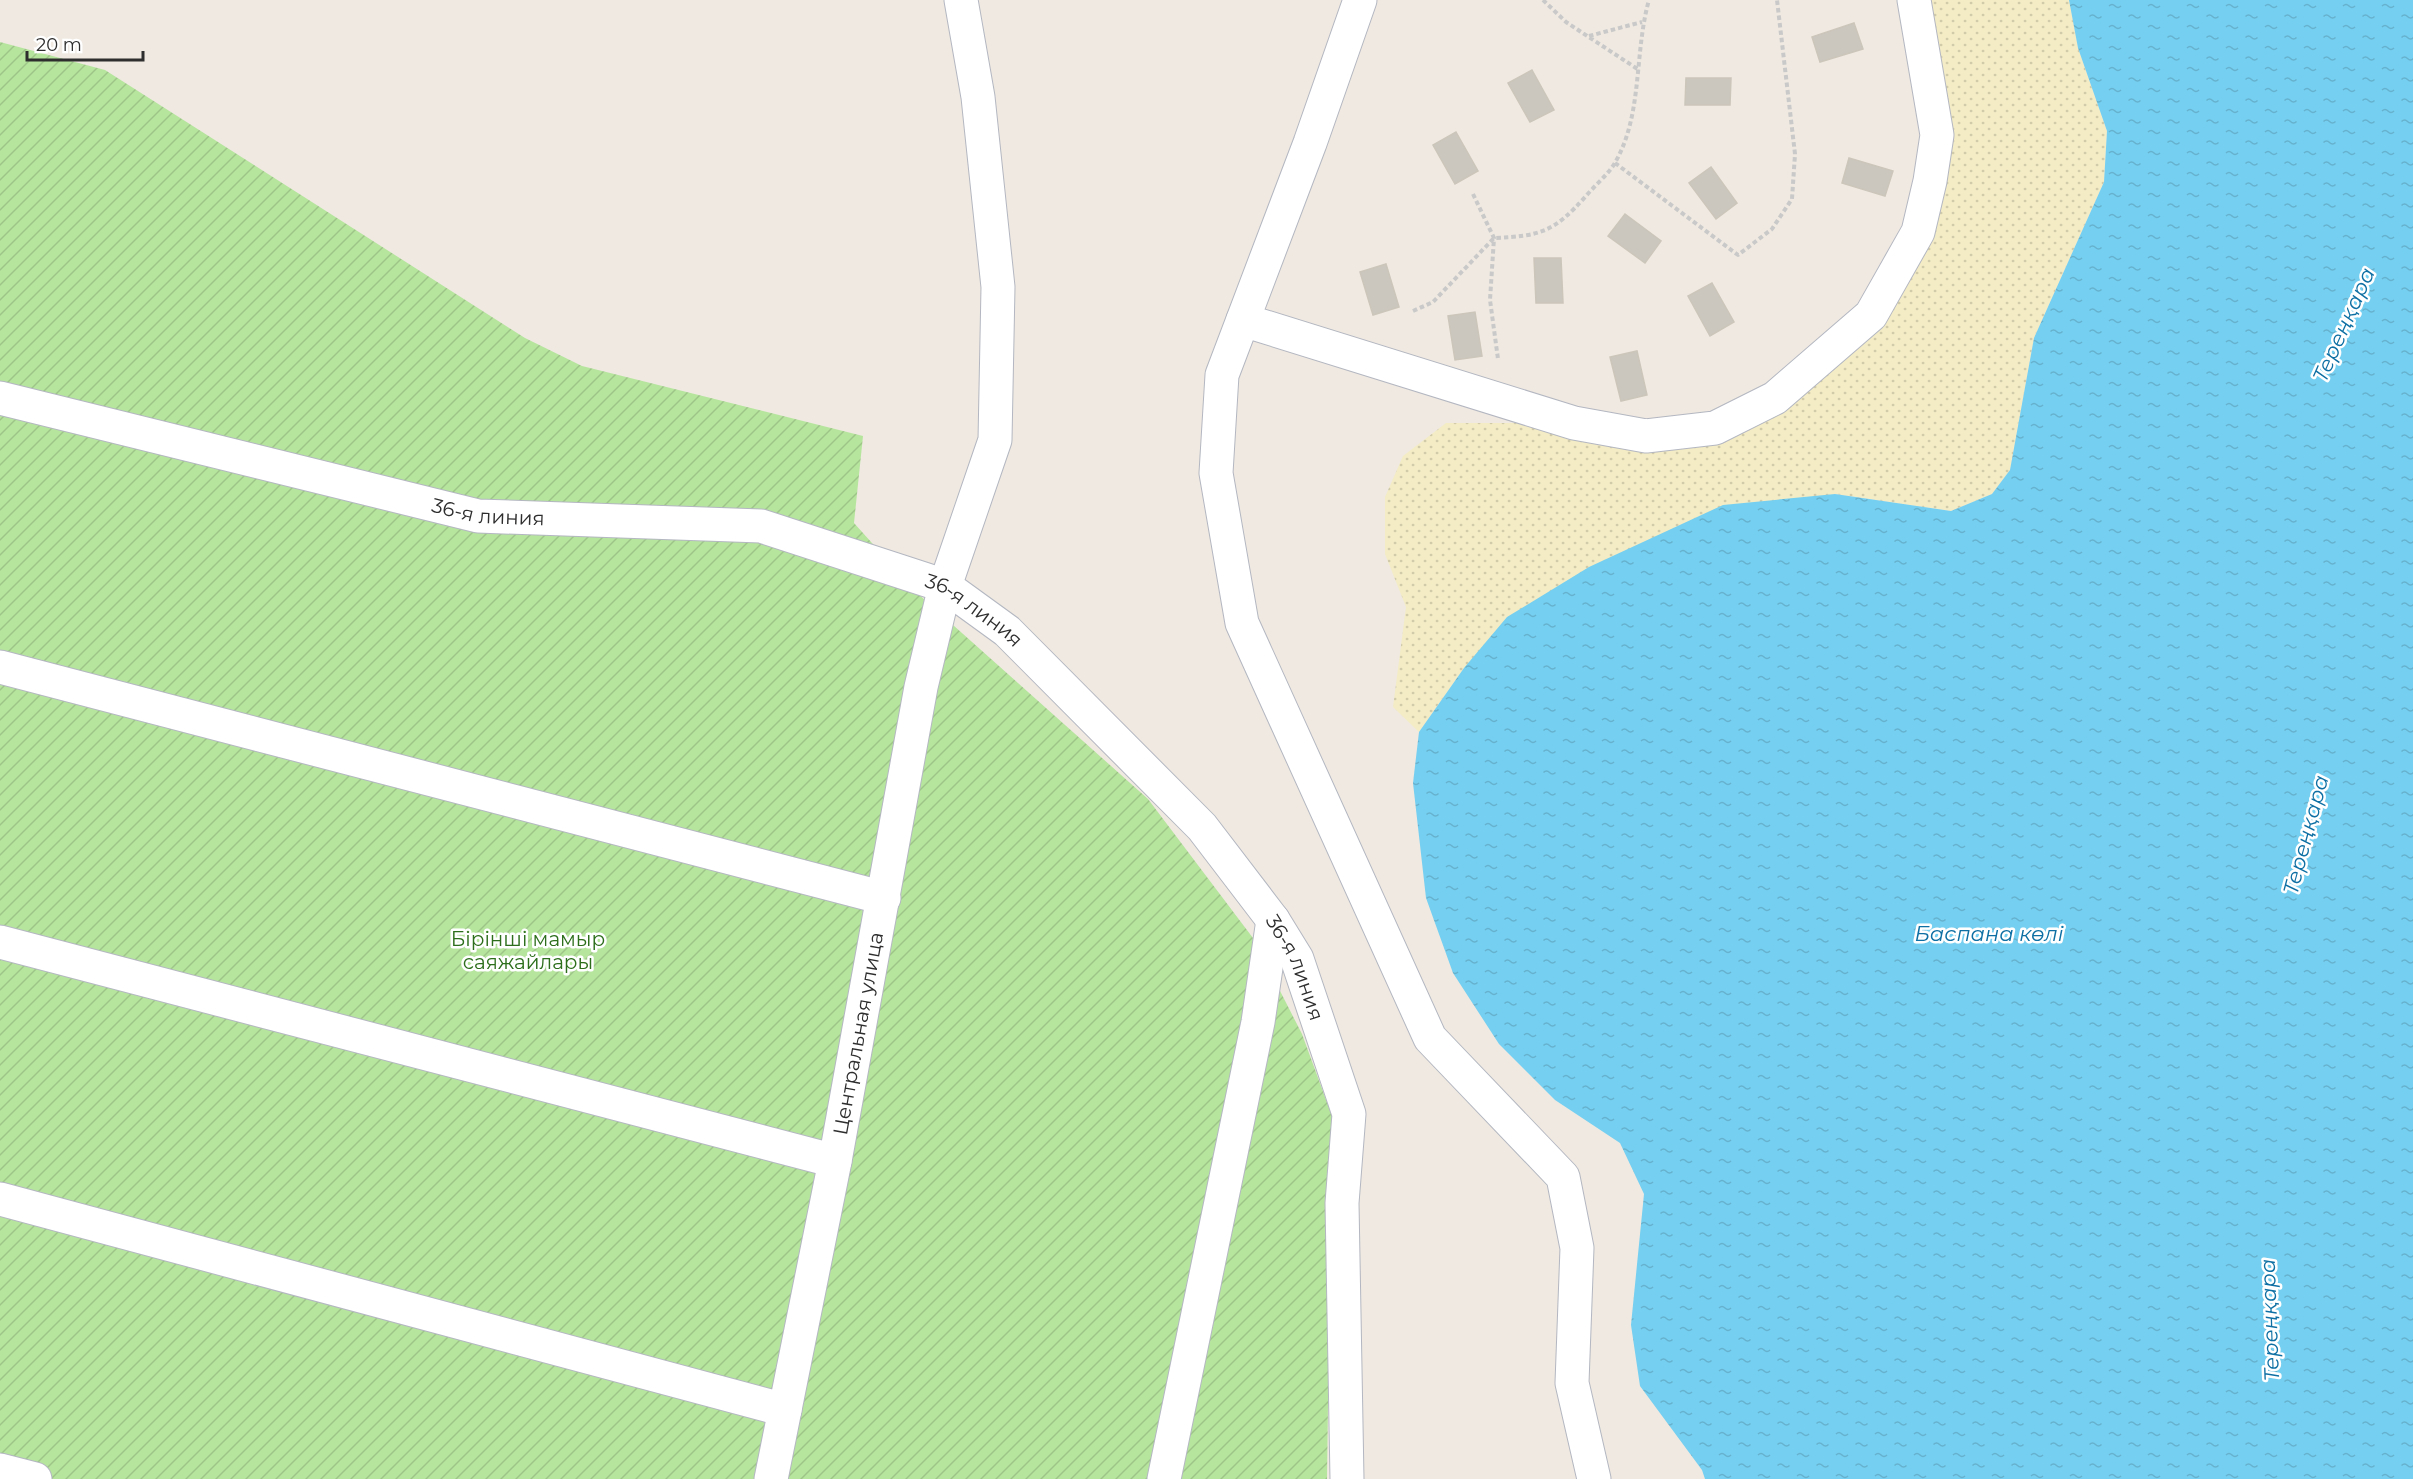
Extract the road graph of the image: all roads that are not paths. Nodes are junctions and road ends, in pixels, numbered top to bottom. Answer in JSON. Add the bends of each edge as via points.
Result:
{"nodes":[{"id":1,"x":961,"y":0,"type":"edge"},
{"id":2,"x":1360,"y":0,"type":"edge"},
{"id":3,"x":1914,"y":0,"type":"edge"},
{"id":4,"x":1243,"y":320,"type":"junction"},
{"id":5,"x":0,"y":398,"type":"edge"},
{"id":6,"x":945,"y":586,"type":"junction"},
{"id":7,"x":0,"y":667,"type":"edge"},
{"id":8,"x":884,"y":898,"type":"junction"},
{"id":9,"x":1273,"y":920,"type":"junction"},
{"id":10,"x":0,"y":942,"type":"edge"},
{"id":11,"x":835,"y":1161,"type":"junction"},
{"id":12,"x":0,"y":1199,"type":"edge"},
{"id":13,"x":785,"y":1410,"type":"junction"},
{"id":14,"x":0,"y":1470,"type":"edge"},
{"id":15,"x":35,"y":1479,"type":"edge"},
{"id":16,"x":771,"y":1479,"type":"edge"},
{"id":17,"x":1164,"y":1479,"type":"edge"},
{"id":18,"x":1347,"y":1479,"type":"edge"},
{"id":19,"x":1594,"y":1479,"type":"edge"}],
"edges":[{"from":1,"to":6,"type":"street","name":"Центральная улица","via":[[978,97],[998,287],[995,441]]},
{"from":2,"to":4,"type":"street","via":[[1311,143]]},
{"from":3,"to":4,"type":"street","via":[[1937,135],[1918,232],[1871,315],[1775,399],[1715,428],[1646,436],[1574,423]]},
{"from":4,"to":19,"type":"street","via":[[1222,375],[1216,473],[1242,623],[1430,1038],[1563,1177],[1577,1248],[1572,1383]]},
{"from":5,"to":6,"type":"street","name":"36-я линия","via":[[478,516],[761,526]]},
{"from":6,"to":8,"type":"street","name":"Центральная улица","via":[[921,687]]},
{"from":6,"to":9,"type":"street","name":"36-я линия","via":[[1007,631],[1202,827]]},
{"from":7,"to":8,"type":"street"},
{"from":8,"to":11,"type":"street","name":"Центральная улица"},
{"from":9,"to":17,"type":"street","via":[[1258,1022]]},
{"from":9,"to":18,"type":"street","name":"36-я линия","via":[[1297,959],[1348,1114],[1342,1203]]},
{"from":10,"to":11,"type":"street"},
{"from":11,"to":13,"type":"street","name":"Центральная улица"},
{"from":12,"to":13,"type":"street"},
{"from":13,"to":16,"type":"street","name":"Центральная улица"},
{"from":14,"to":15,"type":"street"}]}
